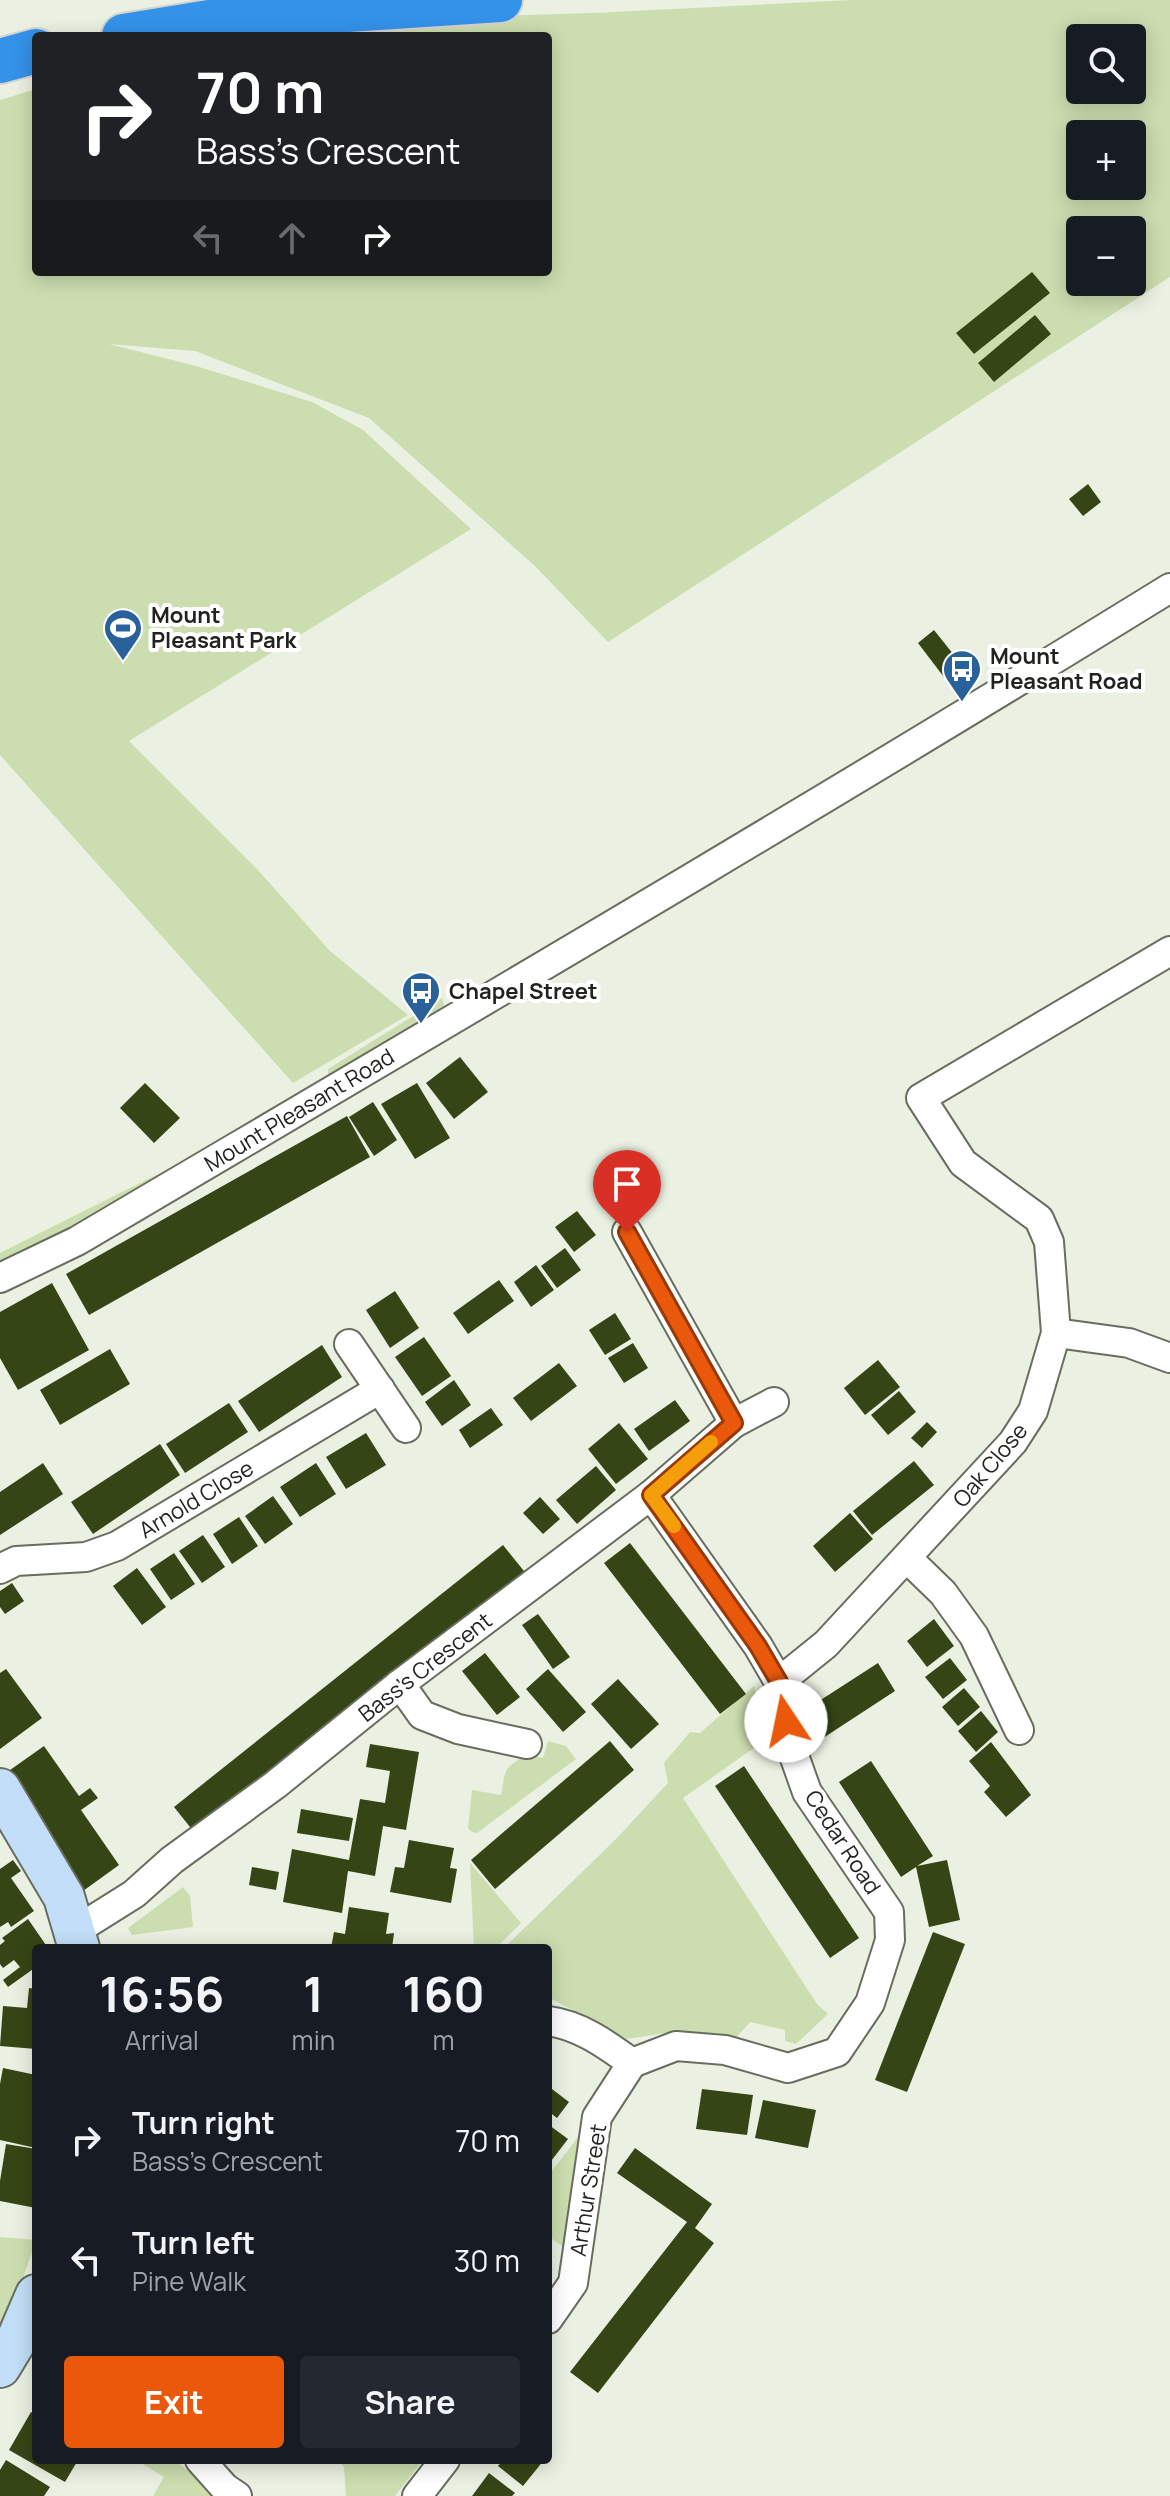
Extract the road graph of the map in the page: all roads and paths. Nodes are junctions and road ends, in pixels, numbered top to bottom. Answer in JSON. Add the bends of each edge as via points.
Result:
{"nodes":[{"id":1,"x":500,"y":0,"type":"edge"},
{"id":2,"x":148,"y":32,"type":"edge"},
{"id":3,"x":32,"y":52,"type":"edge"},
{"id":4,"x":0,"y":61,"type":"edge"},
{"id":5,"x":1170,"y":588,"type":"edge"},
{"id":6,"x":1166,"y":963,"type":"edge"},
{"id":7,"x":627,"y":1232,"type":"dead end"},
{"id":8,"x":0,"y":1278,"type":"edge"},
{"id":9,"x":1056,"y":1333,"type":"junction"},
{"id":10,"x":349,"y":1344,"type":"dead end"},
{"id":11,"x":1170,"y":1358,"type":"edge"},
{"id":12,"x":380,"y":1389,"type":"junction"},
{"id":13,"x":774,"y":1402,"type":"dead end"},
{"id":14,"x":734,"y":1423,"type":"junction"},
{"id":15,"x":406,"y":1428,"type":"dead end"},
{"id":16,"x":651,"y":1495,"type":"junction"},
{"id":17,"x":908,"y":1559,"type":"junction"},
{"id":18,"x":0,"y":1569,"type":"edge"},
{"id":19,"x":779,"y":1682,"type":"junction"},
{"id":20,"x":400,"y":1684,"type":"junction"},
{"id":21,"x":1019,"y":1730,"type":"dead end"},
{"id":22,"x":527,"y":1744,"type":"dead end"},
{"id":23,"x":0,"y":1789,"type":"edge"},
{"id":24,"x":77,"y":1940,"type":"edge"},
{"id":25,"x":552,"y":2022,"type":"edge"},
{"id":26,"x":632,"y":2063,"type":"junction"},
{"id":27,"x":32,"y":2303,"type":"edge"},
{"id":28,"x":552,"y":2313,"type":"edge"},
{"id":29,"x":8,"y":2353,"type":"edge"},
{"id":30,"x":204,"y":2464,"type":"edge"},
{"id":31,"x":442,"y":2464,"type":"edge"},
{"id":32,"x":237,"y":2496,"type":"edge"},
{"id":33,"x":417,"y":2496,"type":"edge"}],
"edges":[{"from":1,"to":2,"type":"highway","via":[[240,17]]},
{"from":3,"to":4,"type":"highway"},
{"from":5,"to":8,"type":"street","name":"Mount Pleasant Road","via":[[640,910],[77,1241]]},
{"from":6,"to":9,"type":"street","name":"Oak Close","via":[[921,1098],[963,1163],[1039,1219],[1049,1242]]},
{"from":7,"to":14,"type":"street"},
{"from":9,"to":11,"type":"street","via":[[1129,1343]]},
{"from":9,"to":17,"type":"street","name":"Oak Close","via":[[1033,1411],[1013,1442]]},
{"from":10,"to":12,"type":"street"},
{"from":12,"to":15,"type":"street"},
{"from":12,"to":18,"type":"street","name":"Arnold Close","via":[[117,1546],[86,1557],[16,1561]]},
{"from":13,"to":14,"type":"street","name":"Bass's Crescent"},
{"from":14,"to":16,"type":"street","name":"Bass's Crescent"},
{"from":16,"to":19,"type":"street","name":"Cedar Road"},
{"from":16,"to":20,"type":"street","name":"Bass's Crescent"},
{"from":17,"to":19,"type":"street","name":"Oak Close","via":[[826,1644]]},
{"from":17,"to":21,"type":"street","via":[[943,1593],[974,1636]]},
{"from":19,"to":26,"type":"street","name":"Cedar Road","via":[[791,1747],[807,1792],[889,1912],[890,1940],[870,2003],[837,2052],[788,2068],[725,2050],[676,2046]]},
{"from":20,"to":22,"type":"street","via":[[422,1715]]},
{"from":20,"to":24,"type":"street","name":"Bass's Crescent"},
{"from":23,"to":24,"type":"street","via":[[64,1897]]},
{"from":25,"to":26,"type":"street","via":[[600,2040]]},
{"from":26,"to":28,"type":"street","name":"Arthur Street","via":[[597,2117],[573,2283]]},
{"from":27,"to":29,"type":"street"},
{"from":30,"to":32,"type":"street"},
{"from":31,"to":33,"type":"street"}]}
